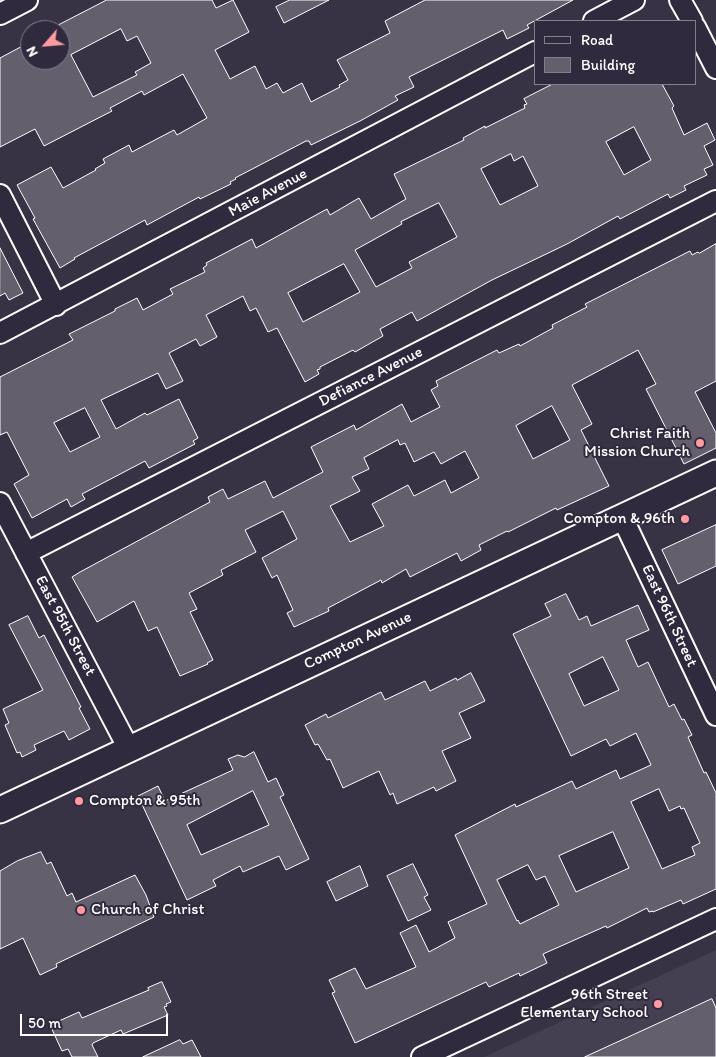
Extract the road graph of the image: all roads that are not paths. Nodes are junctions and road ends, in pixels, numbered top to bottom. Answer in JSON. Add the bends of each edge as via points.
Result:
{"nodes":[{"id":1,"x":27,"y":0,"type":"edge"},
{"id":2,"x":634,"y":0,"type":"edge"},
{"id":3,"x":680,"y":0,"type":"edge"},
{"id":4,"x":0,"y":14,"type":"edge"},
{"id":5,"x":596,"y":20,"type":"edge"},
{"id":6,"x":691,"y":20,"type":"edge"},
{"id":7,"x":696,"y":29,"type":"edge"},
{"id":8,"x":534,"y":53,"type":"edge"},
{"id":9,"x":716,"y":68,"type":"edge"},
{"id":10,"x":0,"y":195,"type":"edge"},
{"id":11,"x":716,"y":201,"type":"edge"},
{"id":12,"x":56,"y":304,"type":"junction"},
{"id":13,"x":0,"y":333,"type":"edge"},
{"id":14,"x":716,"y":474,"type":"edge"},
{"id":15,"x":0,"y":503,"type":"edge"},
{"id":16,"x":622,"y":517,"type":"junction"},
{"id":17,"x":26,"y":553,"type":"junction"},
{"id":18,"x":716,"y":715,"type":"edge"},
{"id":19,"x":129,"y":749,"type":"junction"},
{"id":20,"x":0,"y":810,"type":"edge"},
{"id":21,"x":716,"y":919,"type":"edge"},
{"id":22,"x":422,"y":1057,"type":"edge"}],
"edges":[{"from":1,"to":4,"type":"street"},
{"from":2,"to":5,"type":"street"},
{"from":3,"to":6,"type":"street"},
{"from":7,"to":9,"type":"street"},
{"from":8,"to":12,"type":"street","name":"Maie Avenue"},
{"from":10,"to":12,"type":"street"},
{"from":11,"to":17,"type":"street","name":"Defiance Avenue"},
{"from":12,"to":13,"type":"street","name":"Maie Avenue"},
{"from":14,"to":16,"type":"main road","name":"Compton Avenue"},
{"from":15,"to":17,"type":"street","name":"East 95th Street"},
{"from":16,"to":18,"type":"street","name":"East 96th Street"},
{"from":16,"to":19,"type":"main road","name":"Compton Avenue"},
{"from":17,"to":19,"type":"street","name":"East 95th Street"},
{"from":19,"to":20,"type":"main road","name":"Compton Avenue"},
{"from":21,"to":22,"type":"street"}]}
